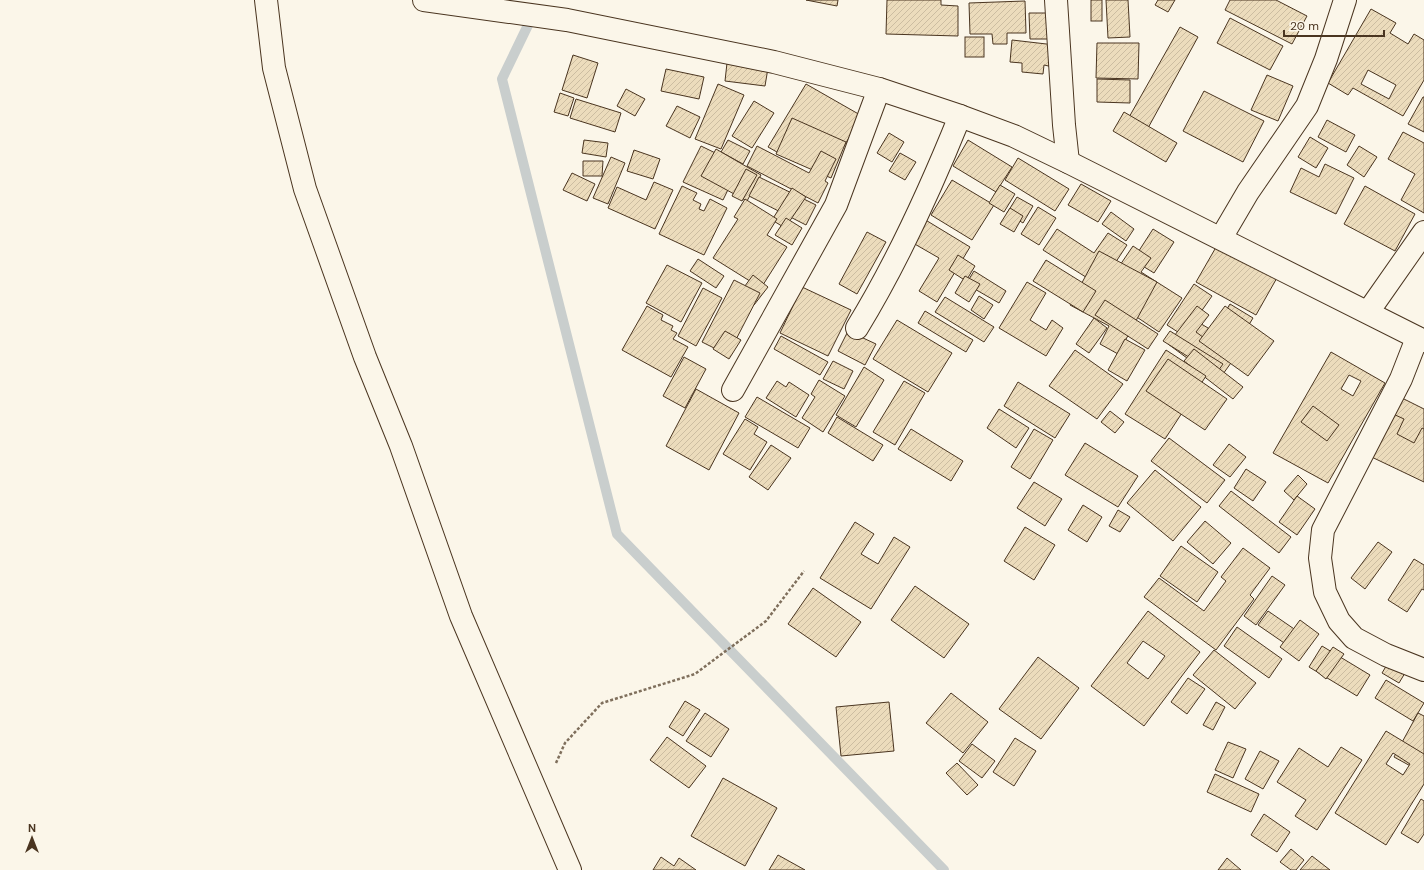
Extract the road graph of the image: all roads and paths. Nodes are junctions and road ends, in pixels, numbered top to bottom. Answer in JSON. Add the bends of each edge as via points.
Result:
{"nodes":[{"id":1,"x":266,"y":0,"type":"edge"},
{"id":2,"x":424,"y":0,"type":"edge"},
{"id":3,"x":1056,"y":0,"type":"edge"},
{"id":4,"x":1345,"y":0,"type":"edge"},
{"id":5,"x":879,"y":89,"type":"junction"},
{"id":6,"x":960,"y":116,"type":"junction"},
{"id":7,"x":1068,"y":162,"type":"junction"},
{"id":8,"x":1424,"y":232,"type":"edge"},
{"id":9,"x":1221,"y":238,"type":"junction"},
{"id":10,"x":1368,"y":312,"type":"junction"},
{"id":11,"x":857,"y":328,"type":"dead end"},
{"id":12,"x":1421,"y":339,"type":"edge"},
{"id":13,"x":733,"y":390,"type":"dead end"},
{"id":14,"x":804,"y":571,"type":"dead end"},
{"id":15,"x":1424,"y":670,"type":"edge"},
{"id":16,"x":540,"y":800,"type":"junction"},
{"id":17,"x":570,"y":870,"type":"edge"}],
"edges":[{"from":1,"to":16,"type":"street","via":[[274,68],[305,189],[461,616]]},
{"from":2,"to":5,"type":"street","via":[[575,21],[774,62]]},
{"from":3,"to":7,"type":"street"},
{"from":4,"to":9,"type":"street","via":[[1326,59],[1307,106],[1248,192]]},
{"from":5,"to":6,"type":"street"},
{"from":5,"to":13,"type":"street","via":[[836,205]]},
{"from":6,"to":7,"type":"street","via":[[1014,136]]},
{"from":6,"to":11,"type":"street","via":[[936,176],[902,247]]},
{"from":7,"to":9,"type":"street"},
{"from":8,"to":10,"type":"street"},
{"from":9,"to":10,"type":"street"},
{"from":10,"to":12,"type":"street"},
{"from":12,"to":15,"type":"street","via":[[1323,530],[1320,558],[1325,592],[1340,621],[1354,638],[1386,655]]},
{"from":14,"to":16,"type":"path","via":[[766,621],[695,674],[602,703],[565,743]]},
{"from":16,"to":17,"type":"street"}]}
